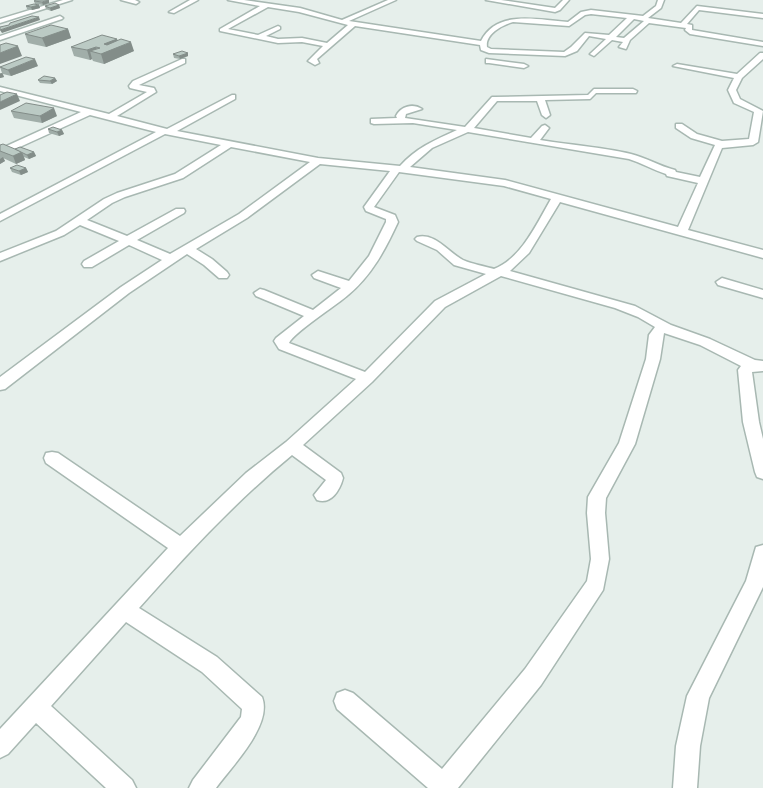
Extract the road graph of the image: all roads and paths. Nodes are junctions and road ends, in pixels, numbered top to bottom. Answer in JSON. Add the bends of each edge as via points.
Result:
{"nodes":[{"id":1,"x":69,"y":0,"type":"edge"},
{"id":2,"x":124,"y":0,"type":"edge"},
{"id":3,"x":195,"y":0,"type":"edge"},
{"id":4,"x":231,"y":0,"type":"edge"},
{"id":5,"x":275,"y":0,"type":"edge"},
{"id":6,"x":393,"y":0,"type":"edge"},
{"id":7,"x":489,"y":0,"type":"edge"},
{"id":8,"x":528,"y":0,"type":"edge"},
{"id":9,"x":661,"y":0,"type":"edge"},
{"id":10,"x":136,"y":2,"type":"dead end"},
{"id":11,"x":509,"y":4,"type":"junction"},
{"id":12,"x":568,"y":5,"type":"edge"},
{"id":13,"x":266,"y":6,"type":"junction"},
{"id":14,"x":502,"y":10,"type":"dead end"},
{"id":15,"x":172,"y":12,"type":"dead end"},
{"id":16,"x":591,"y":12,"type":"junction"},
{"id":17,"x":763,"y":16,"type":"edge"},
{"id":18,"x":632,"y":17,"type":"junction"},
{"id":19,"x":60,"y":18,"type":"dead end"},
{"id":20,"x":494,"y":18,"type":"dead end"},
{"id":21,"x":513,"y":20,"type":"junction"},
{"id":22,"x":646,"y":20,"type":"junction"},
{"id":23,"x":0,"y":21,"type":"edge"},
{"id":24,"x":342,"y":22,"type":"junction"},
{"id":25,"x":354,"y":23,"type":"junction"},
{"id":26,"x":682,"y":25,"type":"junction"},
{"id":27,"x":278,"y":28,"type":"dead end"},
{"id":28,"x":259,"y":37,"type":"junction"},
{"id":29,"x":612,"y":37,"type":"junction"},
{"id":30,"x":0,"y":38,"type":"edge"},
{"id":31,"x":483,"y":43,"type":"junction"},
{"id":32,"x":763,"y":44,"type":"edge"},
{"id":33,"x":328,"y":46,"type":"junction"},
{"id":34,"x":495,"y":52,"type":"junction"},
{"id":35,"x":594,"y":54,"type":"dead end"},
{"id":36,"x":762,"y":57,"type":"edge"},
{"id":37,"x":182,"y":61,"type":"edge"},
{"id":38,"x":315,"y":63,"type":"dead end"},
{"id":39,"x":524,"y":66,"type":"dead end"},
{"id":40,"x":677,"y":66,"type":"dead end"},
{"id":41,"x":739,"y":77,"type":"junction"},
{"id":42,"x":2,"y":91,"type":"edge"},
{"id":43,"x":634,"y":91,"type":"dead end"},
{"id":44,"x":232,"y":97,"type":"dead end"},
{"id":45,"x":540,"y":97,"type":"junction"},
{"id":46,"x":418,"y":109,"type":"dead end"},
{"id":47,"x":88,"y":112,"type":"junction"},
{"id":48,"x":546,"y":115,"type":"dead end"},
{"id":49,"x":110,"y":117,"type":"junction"},
{"id":50,"x":374,"y":121,"type":"dead end"},
{"id":51,"x":403,"y":121,"type":"junction"},
{"id":52,"x":680,"y":126,"type":"dead end"},
{"id":53,"x":544,"y":128,"type":"dead end"},
{"id":54,"x":468,"y":129,"type":"junction"},
{"id":55,"x":166,"y":131,"type":"junction"},
{"id":56,"x":534,"y":141,"type":"junction"},
{"id":57,"x":733,"y":143,"type":"junction"},
{"id":58,"x":230,"y":144,"type":"junction"},
{"id":59,"x":722,"y":144,"type":"junction"},
{"id":60,"x":3,"y":150,"type":"edge"},
{"id":61,"x":763,"y":150,"type":"edge"},
{"id":62,"x":318,"y":161,"type":"junction"},
{"id":63,"x":400,"y":169,"type":"junction"},
{"id":64,"x":704,"y":181,"type":"junction"},
{"id":65,"x":558,"y":196,"type":"junction"},
{"id":66,"x":0,"y":205,"type":"edge"},
{"id":67,"x":15,"y":211,"type":"junction"},
{"id":68,"x":180,"y":211,"type":"dead end"},
{"id":69,"x":0,"y":218,"type":"edge"},
{"id":70,"x":81,"y":221,"type":"junction"},
{"id":71,"x":682,"y":232,"type":"junction"},
{"id":72,"x":129,"y":239,"type":"junction"},
{"id":73,"x":420,"y":240,"type":"dead end"},
{"id":74,"x":187,"y":249,"type":"junction"},
{"id":75,"x":763,"y":254,"type":"edge"},
{"id":76,"x":0,"y":257,"type":"edge"},
{"id":77,"x":171,"y":258,"type":"junction"},
{"id":78,"x":88,"y":264,"type":"dead end"},
{"id":79,"x":497,"y":272,"type":"junction"},
{"id":80,"x":223,"y":275,"type":"dead end"},
{"id":81,"x":318,"y":275,"type":"dead end"},
{"id":82,"x":722,"y":282,"type":"dead end"},
{"id":83,"x":350,"y":286,"type":"junction"},
{"id":84,"x":260,"y":293,"type":"dead end"},
{"id":85,"x":763,"y":294,"type":"edge"},
{"id":86,"x":314,"y":315,"type":"junction"},
{"id":87,"x":666,"y":328,"type":"junction"},
{"id":88,"x":757,"y":366,"type":"edge"},
{"id":89,"x":367,"y":378,"type":"junction"},
{"id":90,"x":0,"y":385,"type":"edge"},
{"id":91,"x":292,"y":446,"type":"junction"},
{"id":92,"x":52,"y":458,"type":"dead end"},
{"id":93,"x":763,"y":472,"type":"edge"},
{"id":94,"x":323,"y":495,"type":"dead end"},
{"id":95,"x":181,"y":547,"type":"junction"},
{"id":96,"x":763,"y":553,"type":"edge"},
{"id":97,"x":124,"y":610,"type":"junction"},
{"id":98,"x":345,"y":701,"type":"dead end"},
{"id":99,"x":35,"y":707,"type":"junction"},
{"id":100,"x":0,"y":746,"type":"edge"},
{"id":101,"x":443,"y":787,"type":"edge"},
{"id":102,"x":124,"y":788,"type":"edge"},
{"id":103,"x":201,"y":788,"type":"edge"},
{"id":104,"x":685,"y":788,"type":"edge"}],
"edges":[{"from":1,"to":23,"type":"street"},
{"from":2,"to":10,"type":"street"},
{"from":3,"to":15,"type":"street"},
{"from":4,"to":13,"type":"street"},
{"from":5,"to":13,"type":"street"},
{"from":6,"to":24,"type":"street"},
{"from":7,"to":11,"type":"street"},
{"from":8,"to":12,"type":"street"},
{"from":9,"to":22,"type":"street","via":[[659,7]]},
{"from":11,"to":12,"type":"street","via":[[555,10]]},
{"from":11,"to":14,"type":"street"},
{"from":12,"to":16,"type":"street"},
{"from":13,"to":24,"type":"street","via":[[300,10]]},
{"from":13,"to":28,"type":"street","via":[[222,29]]},
{"from":16,"to":18,"type":"street"},
{"from":16,"to":21,"type":"street","via":[[584,13],[570,24]]},
{"from":17,"to":26,"type":"street","via":[[697,8]]},
{"from":18,"to":22,"type":"street"},
{"from":18,"to":29,"type":"street"},
{"from":19,"to":30,"type":"street"},
{"from":20,"to":21,"type":"street"},
{"from":21,"to":31,"type":"street","via":[[488,33]]},
{"from":22,"to":26,"type":"street"},
{"from":22,"to":29,"type":"street","via":[[624,44]]},
{"from":24,"to":25,"type":"street"},
{"from":25,"to":31,"type":"street"},
{"from":25,"to":33,"type":"street"},
{"from":26,"to":32,"type":"street","via":[[690,26],[690,32]]},
{"from":27,"to":28,"type":"street"},
{"from":28,"to":33,"type":"street","via":[[280,42],[302,40]]},
{"from":29,"to":34,"type":"street","via":[[587,34],[571,52],[565,54]]},
{"from":29,"to":35,"type":"street"},
{"from":31,"to":34,"type":"street","via":[[484,48]]},
{"from":33,"to":38,"type":"street","via":[[312,60]]},
{"from":34,"to":39,"type":"street","via":[[487,65]]},
{"from":36,"to":41,"type":"street"},
{"from":37,"to":49,"type":"street","via":[[135,84],[153,91]]},
{"from":40,"to":41,"type":"street"},
{"from":41,"to":57,"type":"street","via":[[732,90],[734,97],[759,111],[753,142]]},
{"from":42,"to":47,"type":"street"},
{"from":43,"to":45,"type":"street","via":[[594,91],[590,96]]},
{"from":44,"to":55,"type":"street"},
{"from":45,"to":48,"type":"street"},
{"from":45,"to":54,"type":"street","via":[[495,99]]},
{"from":46,"to":51,"type":"street","via":[[402,112]]},
{"from":47,"to":49,"type":"street"},
{"from":47,"to":60,"type":"street"},
{"from":49,"to":55,"type":"street"},
{"from":50,"to":51,"type":"street"},
{"from":51,"to":54,"type":"street"},
{"from":52,"to":59,"type":"street","via":[[694,136]]},
{"from":53,"to":56,"type":"street"},
{"from":54,"to":56,"type":"street"},
{"from":54,"to":63,"type":"street","via":[[429,146]]},
{"from":55,"to":58,"type":"street"},
{"from":55,"to":67,"type":"street"},
{"from":56,"to":64,"type":"street","via":[[631,157],[671,174]]},
{"from":57,"to":59,"type":"street"},
{"from":57,"to":61,"type":"street"},
{"from":58,"to":62,"type":"street"},
{"from":58,"to":70,"type":"street","via":[[188,172],[121,195]]},
{"from":59,"to":64,"type":"street"},
{"from":62,"to":63,"type":"street"},
{"from":62,"to":74,"type":"street","via":[[243,216]]},
{"from":63,"to":65,"type":"street","via":[[505,183]]},
{"from":63,"to":83,"type":"street","via":[[369,207],[391,217],[392,222],[372,262]]},
{"from":64,"to":71,"type":"street"},
{"from":65,"to":71,"type":"street"},
{"from":65,"to":79,"type":"street","via":[[524,250]]},
{"from":66,"to":67,"type":"street"},
{"from":67,"to":69,"type":"street"},
{"from":68,"to":72,"type":"street"},
{"from":70,"to":72,"type":"street"},
{"from":70,"to":76,"type":"street"},
{"from":71,"to":75,"type":"street"},
{"from":72,"to":77,"type":"street"},
{"from":72,"to":78,"type":"street"},
{"from":73,"to":79,"type":"street","via":[[441,248],[458,262]]},
{"from":74,"to":77,"type":"street"},
{"from":74,"to":80,"type":"street"},
{"from":77,"to":90,"type":"street"},
{"from":79,"to":87,"type":"street","via":[[630,307]]},
{"from":79,"to":89,"type":"street","via":[[440,304]]},
{"from":81,"to":83,"type":"street"},
{"from":82,"to":85,"type":"street"},
{"from":83,"to":86,"type":"street"},
{"from":84,"to":86,"type":"street"},
{"from":86,"to":89,"type":"street","via":[[285,336],[284,346]]},
{"from":87,"to":88,"type":"street"},
{"from":87,"to":101,"type":"street","via":[[656,335],[653,359],[627,444],[597,498],[600,559],[596,584],[532,677]]},
{"from":88,"to":93,"type":"street","via":[[745,370],[751,422]]},
{"from":89,"to":91,"type":"street"},
{"from":91,"to":94,"type":"street","via":[[335,478]]},
{"from":91,"to":95,"type":"street","via":[[252,478]]},
{"from":92,"to":95,"type":"street"},
{"from":95,"to":97,"type":"street"},
{"from":96,"to":104,"type":"street","via":[[755,583],[698,696],[688,746]]},
{"from":97,"to":99,"type":"street"},
{"from":97,"to":103,"type":"street","via":[[215,669],[254,705],[251,722]]},
{"from":98,"to":101,"type":"street"},
{"from":99,"to":100,"type":"street"},
{"from":99,"to":102,"type":"street"}]}
